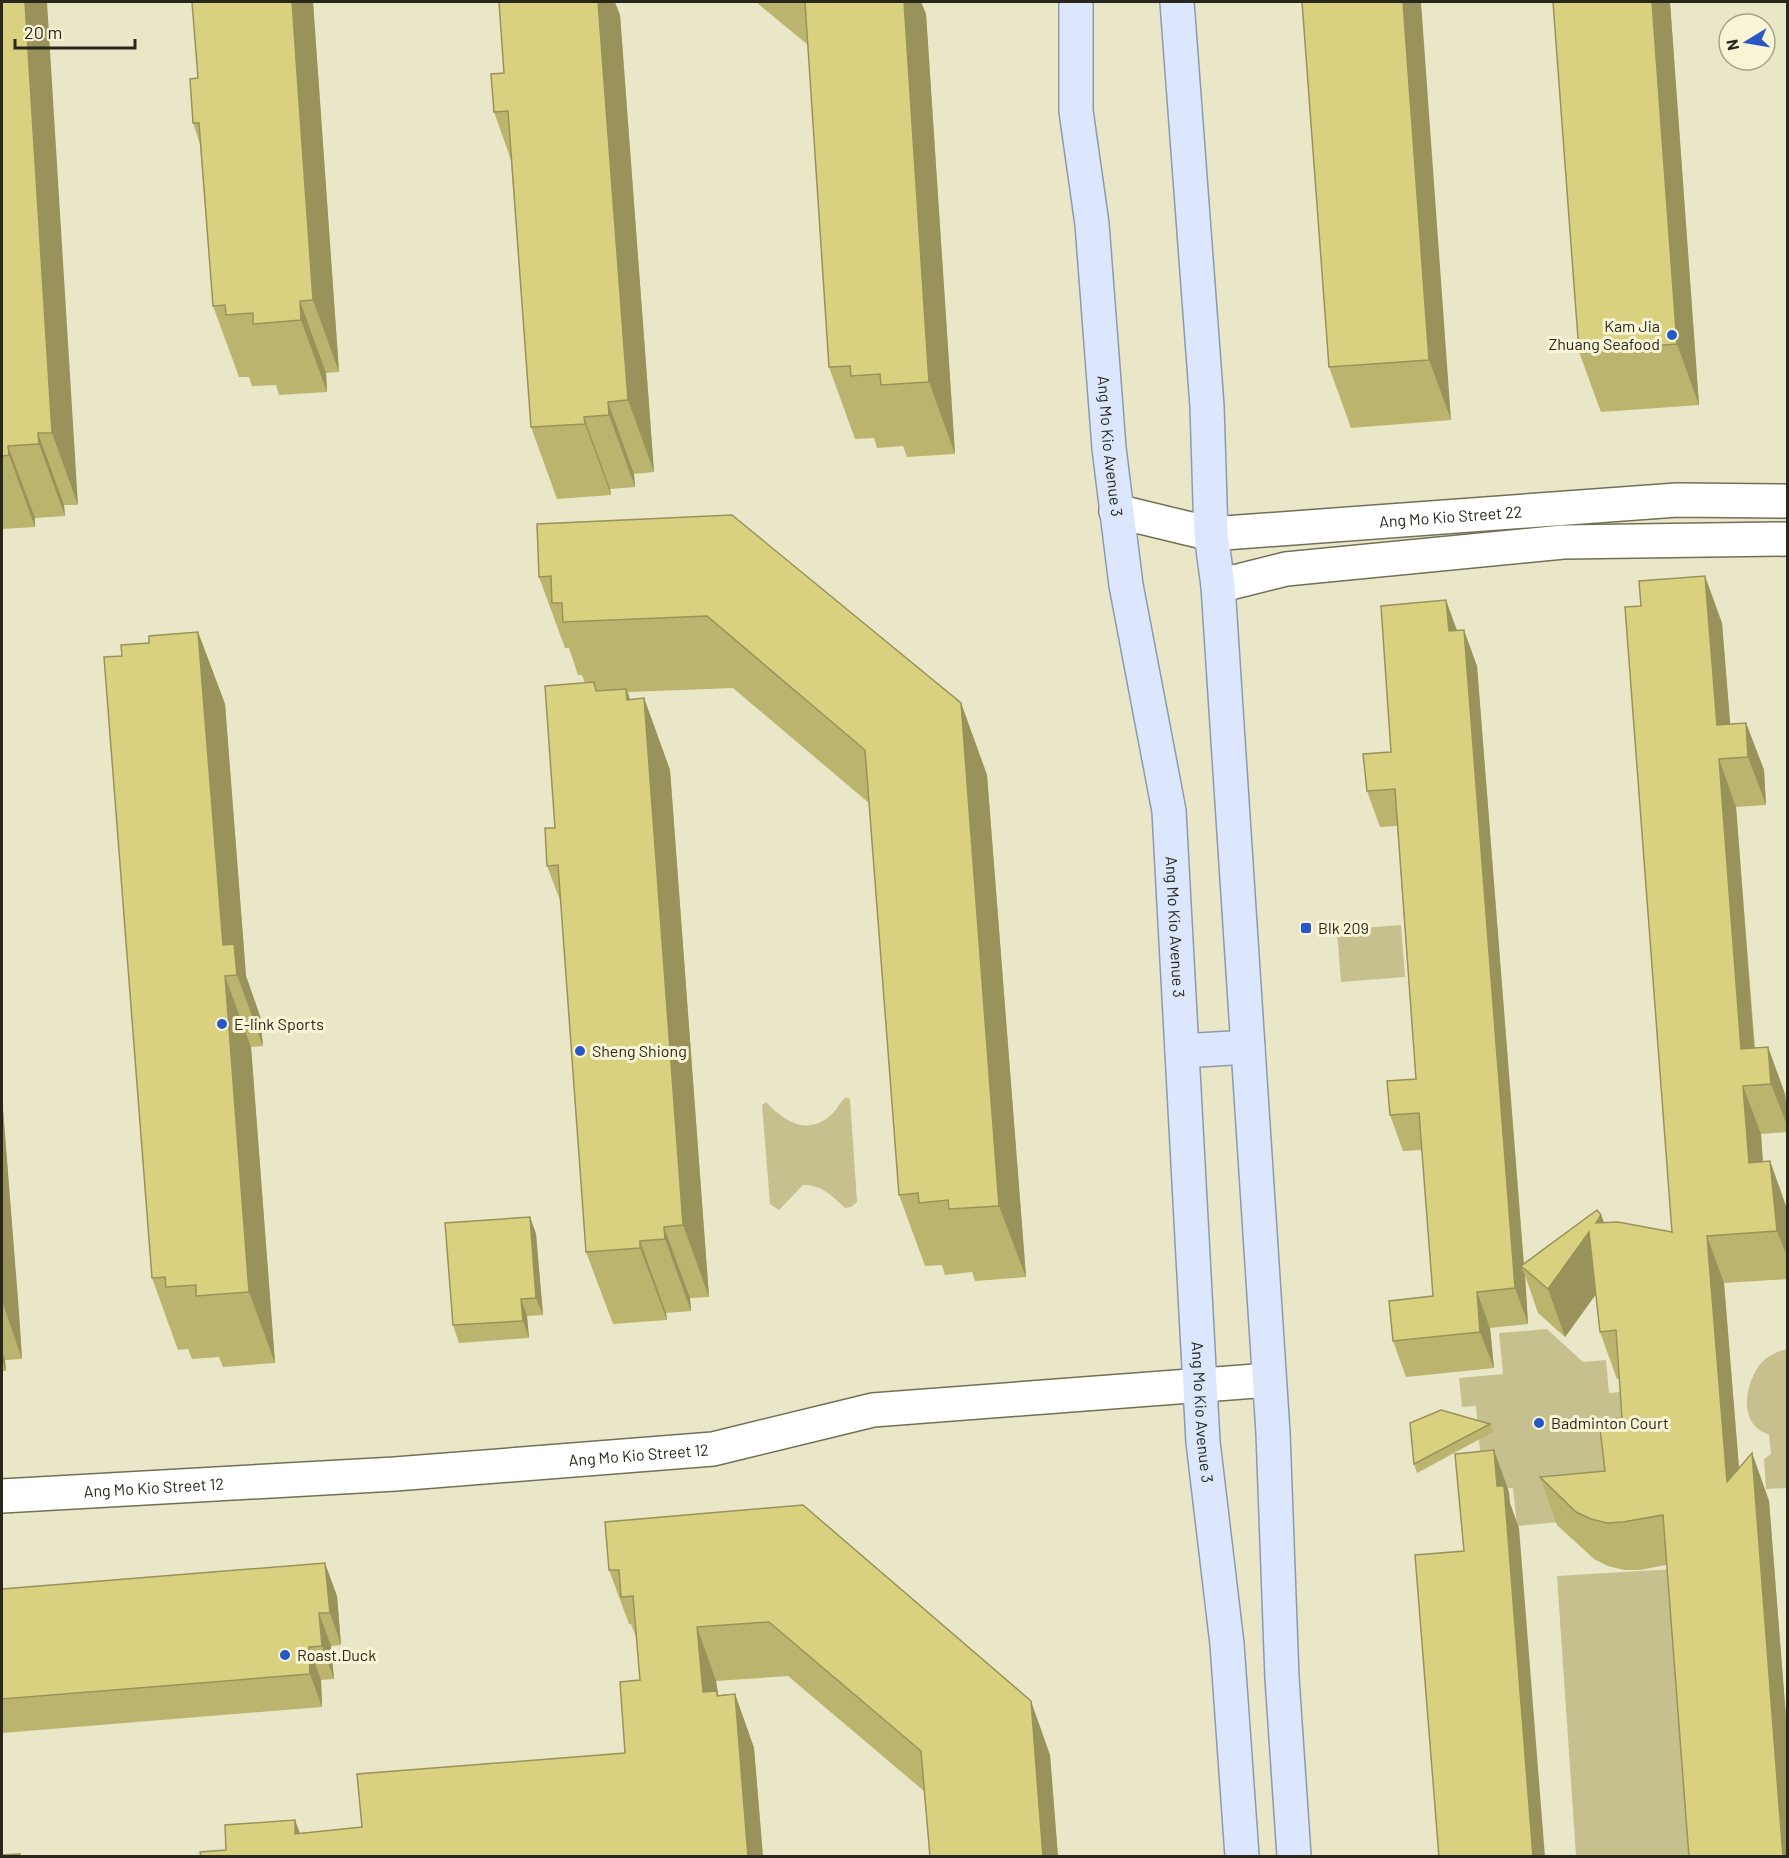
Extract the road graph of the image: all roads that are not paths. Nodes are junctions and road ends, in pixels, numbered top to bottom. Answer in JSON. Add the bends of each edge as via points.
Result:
{"nodes":[{"id":1,"x":1065,"y":2,"type":"edge"},
{"id":2,"x":1076,"y":2,"type":"edge"},
{"id":3,"x":1177,"y":2,"type":"edge"},
{"id":4,"x":1077,"y":36,"type":"junction"},
{"id":5,"x":1788,"y":501,"type":"edge"},
{"id":6,"x":1116,"y":511,"type":"junction"},
{"id":7,"x":1211,"y":534,"type":"junction"},
{"id":8,"x":1788,"y":540,"type":"edge"},
{"id":9,"x":1218,"y":586,"type":"junction"},
{"id":10,"x":1248,"y":1047,"type":"junction"},
{"id":11,"x":1182,"y":1051,"type":"junction"},
{"id":12,"x":1269,"y":1380,"type":"junction"},
{"id":13,"x":1201,"y":1385,"type":"junction"},
{"id":14,"x":2,"y":1496,"type":"edge"},
{"id":15,"x":1242,"y":1857,"type":"edge"},
{"id":16,"x":1294,"y":1857,"type":"edge"}],
"edges":[{"from":1,"to":4,"type":"main road"},
{"from":2,"to":4,"type":"main road","name":"Ang Mo Kio Avenue 3"},
{"from":3,"to":7,"type":"main road","via":[[1207,406]]},
{"from":4,"to":6,"type":"main road","name":"Ang Mo Kio Avenue 3","via":[[1076,111],[1092,224]]},
{"from":5,"to":7,"type":"street","name":"Ang Mo Kio Street 22","via":[[1665,501]]},
{"from":6,"to":7,"type":"street","name":"Ang Mo Kio Street 22"},
{"from":6,"to":11,"type":"main road","name":"Ang Mo Kio Avenue 3","via":[[1126,585],[1169,811]]},
{"from":7,"to":9,"type":"main road"},
{"from":8,"to":9,"type":"street","via":[[1563,542],[1286,569]]},
{"from":9,"to":10,"type":"main road"},
{"from":10,"to":11,"type":"main road"},
{"from":10,"to":12,"type":"main road"},
{"from":11,"to":13,"type":"main road","name":"Ang Mo Kio Avenue 3"},
{"from":12,"to":13,"type":"street","name":"Ang Mo Kio Street 12"},
{"from":12,"to":16,"type":"main road"},
{"from":13,"to":14,"type":"street","name":"Ang Mo Kio Street 12","via":[[873,1410],[712,1449],[395,1474]]},
{"from":13,"to":15,"type":"main road","name":"Ang Mo Kio Avenue 3","via":[[1203,1442],[1227,1644]]}]}
